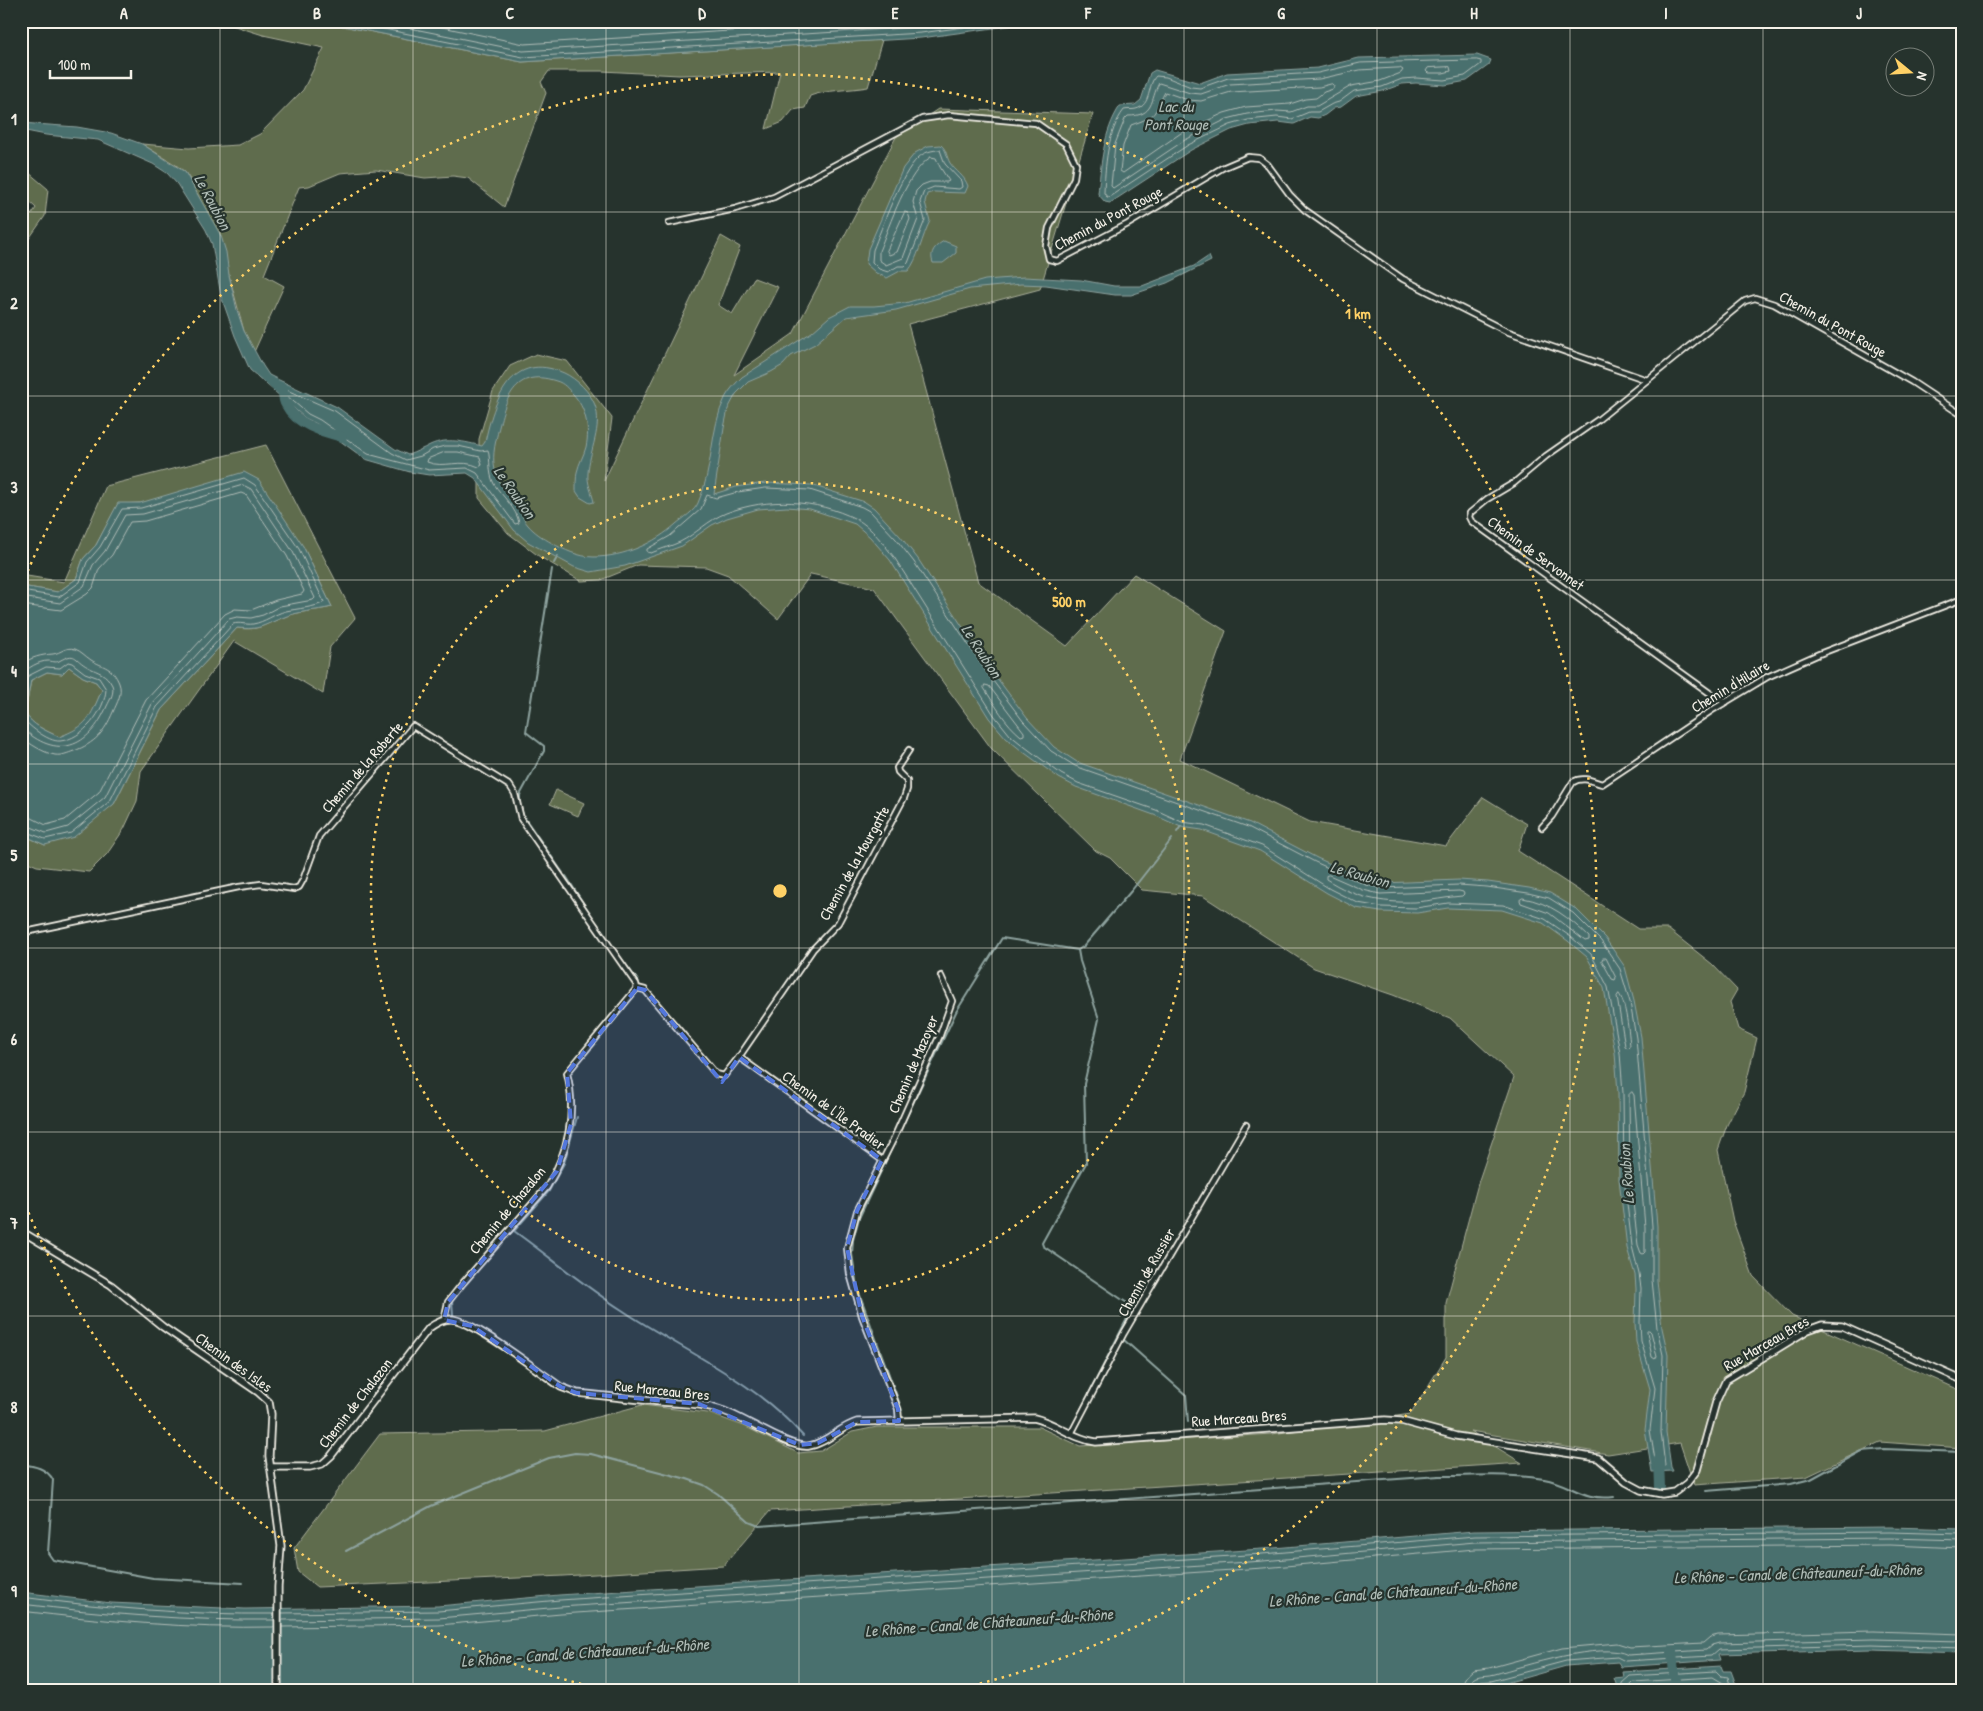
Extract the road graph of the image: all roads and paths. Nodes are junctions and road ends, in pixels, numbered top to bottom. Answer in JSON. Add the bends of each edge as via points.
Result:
{"nodes":[{"id":1,"x":669,"y":223,"type":"dead end"},
{"id":2,"x":1647,"y":380,"type":"junction"},
{"id":3,"x":1962,"y":415,"type":"edge"},
{"id":4,"x":1962,"y":599,"type":"edge"},
{"id":5,"x":1726,"y":702,"type":"junction"},
{"id":6,"x":909,"y":750,"type":"dead end"},
{"id":7,"x":1542,"y":827,"type":"dead end"},
{"id":8,"x":21,"y":933,"type":"edge"},
{"id":9,"x":940,"y":976,"type":"dead end"},
{"id":10,"x":639,"y":988,"type":"junction"},
{"id":11,"x":738,"y":1057,"type":"junction"},
{"id":12,"x":1246,"y":1125,"type":"dead end"},
{"id":13,"x":882,"y":1160,"type":"junction"},
{"id":14,"x":21,"y":1231,"type":"edge"},
{"id":15,"x":444,"y":1320,"type":"junction"},
{"id":16,"x":1962,"y":1380,"type":"edge"},
{"id":17,"x":899,"y":1421,"type":"junction"},
{"id":18,"x":1071,"y":1434,"type":"junction"},
{"id":19,"x":270,"y":1467,"type":"junction"},
{"id":20,"x":278,"y":1690,"type":"edge"}],
"edges":[{"from":1,"to":2,"type":"street","name":"Chemin du Pont Rouge","via":[[774,197],[922,119],[949,115],[1036,123],[1066,144],[1076,164],[1074,178],[1049,228],[1046,246],[1049,259],[1057,261],[1128,224],[1222,168],[1248,157],[1259,158],[1306,210],[1396,275],[1508,332]]},
{"from":2,"to":3,"type":"street","name":"Chemin du Pont Rouge","via":[[1745,301],[1755,298],[1774,304],[1912,382]]},
{"from":2,"to":5,"type":"street","name":"Chemin de Servonnet","via":[[1514,483],[1487,499],[1469,517],[1548,578]]},
{"from":4,"to":5,"type":"street","name":"Chemin d'Hilaire","via":[[1805,660],[1767,677]]},
{"from":5,"to":7,"type":"street","name":"Chemin d'Hilaire","via":[[1602,784],[1583,778],[1573,782]]},
{"from":6,"to":11,"type":"street","name":"Chemin de la Mourgatte","via":[[897,768],[907,780],[904,798],[838,924],[813,949]]},
{"from":8,"to":10,"type":"street","name":"Chemin de la Roberte","via":[[239,887],[261,884],[294,889],[303,880],[319,836],[413,726],[510,786],[521,819]]},
{"from":9,"to":13,"type":"street","name":"Chemin de Mazoyer","via":[[952,1001],[940,1035]]},
{"from":10,"to":11,"type":"street","via":[[649,994],[716,1074],[728,1074]]},
{"from":10,"to":15,"type":"street","name":"Chemin de Chazalon","via":[[567,1073],[572,1102],[571,1124],[557,1171],[547,1187],[448,1302]]},
{"from":11,"to":13,"type":"street","name":"Chemin de l'Île Pradier"},
{"from":12,"to":18,"type":"street","name":"Chemin de Russier","via":[[1124,1333]]},
{"from":13,"to":17,"type":"street","name":"Chemin de l'Île Pradier","via":[[857,1210],[847,1248],[850,1274],[862,1316],[898,1409]]},
{"from":14,"to":19,"type":"street","name":"Chemin des Isles","via":[[111,1285],[269,1402]]},
{"from":15,"to":17,"type":"street","name":"Rue Marceau Bres","via":[[472,1326],[561,1387],[577,1393],[699,1404],[744,1419],[800,1446],[818,1443],[857,1422]]},
{"from":15,"to":19,"type":"street","name":"Chemin de Chalazon","via":[[429,1328],[322,1464]]},
{"from":16,"to":18,"type":"street","name":"Rue Marceau Bres","via":[[1842,1326],[1822,1325],[1808,1330],[1726,1380],[1716,1402],[1697,1470],[1675,1492],[1662,1494],[1632,1486],[1598,1458],[1456,1436],[1399,1421],[1096,1442]]},
{"from":17,"to":18,"type":"street","name":"Rue Marceau Bres","via":[[1034,1418],[1046,1420]]},
{"from":19,"to":20,"type":"street","name":"Chemin des Isles","via":[[281,1546]]}]}
